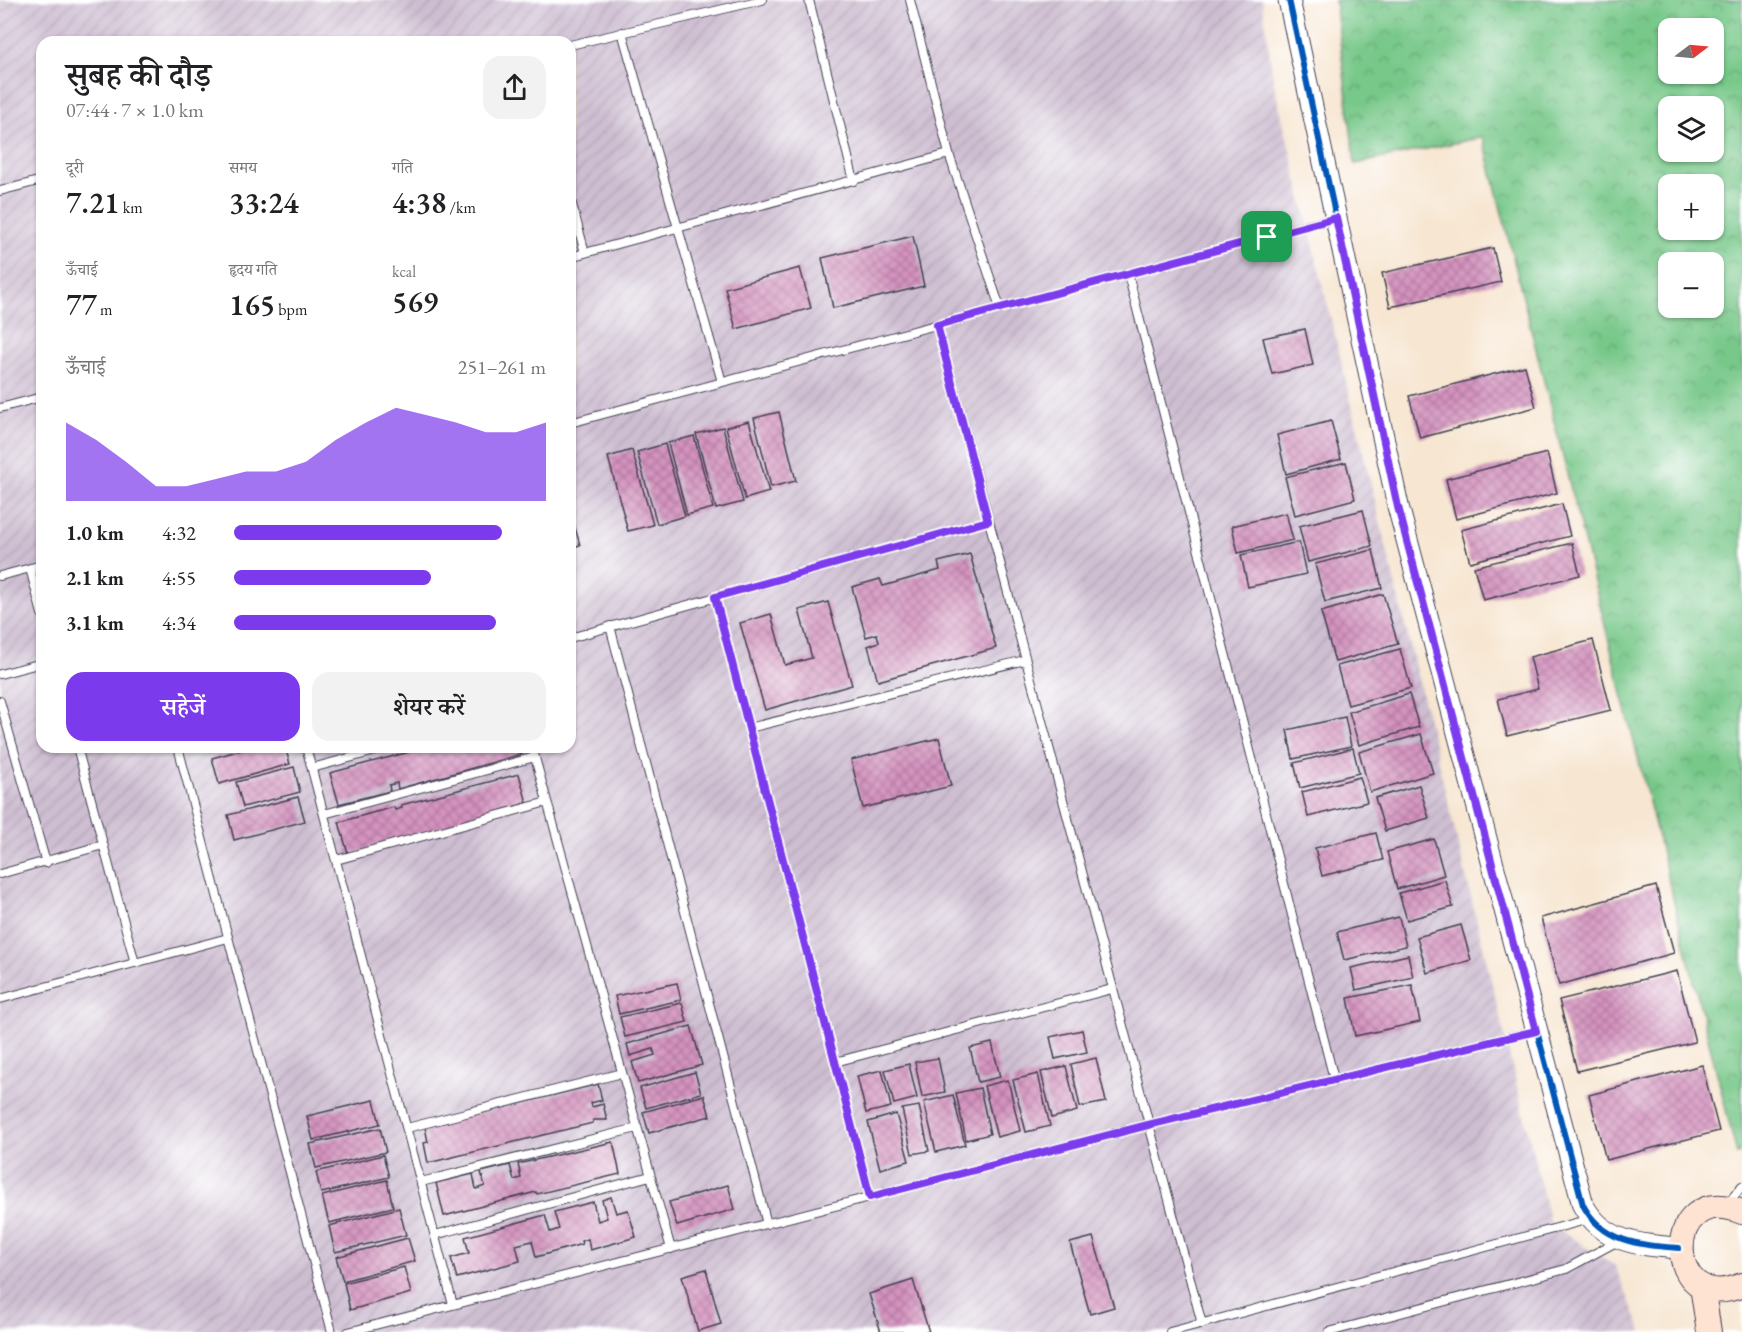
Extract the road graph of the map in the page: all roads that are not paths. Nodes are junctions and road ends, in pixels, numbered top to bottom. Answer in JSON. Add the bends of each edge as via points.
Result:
{"nodes":[{"id":1,"x":762,"y":0,"type":"edge"},
{"id":2,"x":809,"y":0,"type":"edge"},
{"id":3,"x":910,"y":0,"type":"edge"},
{"id":4,"x":1289,"y":0,"type":"edge"},
{"id":5,"x":622,"y":32,"type":"junction"},
{"id":6,"x":576,"y":44,"type":"edge"},
{"id":7,"x":949,"y":154,"type":"junction"},
{"id":8,"x":854,"y":181,"type":"junction"},
{"id":9,"x":36,"y":182,"type":"edge"},
{"id":10,"x":0,"y":191,"type":"edge"},
{"id":11,"x":1336,"y":218,"type":"junction"},
{"id":12,"x":576,"y":219,"type":"edge"},
{"id":13,"x":679,"y":229,"type":"junction"},
{"id":14,"x":585,"y":253,"type":"junction"},
{"id":15,"x":576,"y":255,"type":"edge"},
{"id":16,"x":1128,"y":274,"type":"junction"},
{"id":17,"x":1000,"y":308,"type":"junction"},
{"id":18,"x":937,"y":325,"type":"junction"},
{"id":19,"x":723,"y":382,"type":"junction"},
{"id":20,"x":36,"y":399,"type":"edge"},
{"id":21,"x":0,"y":408,"type":"edge"},
{"id":22,"x":576,"y":421,"type":"edge"},
{"id":23,"x":988,"y":521,"type":"junction"},
{"id":24,"x":36,"y":566,"type":"edge"},
{"id":25,"x":30,"y":568,"type":"junction"},
{"id":26,"x":0,"y":576,"type":"edge"},
{"id":27,"x":36,"y":591,"type":"edge"},
{"id":28,"x":715,"y":597,"type":"junction"},
{"id":29,"x":610,"y":626,"type":"junction"},
{"id":30,"x":576,"y":636,"type":"edge"},
{"id":31,"x":1025,"y":660,"type":"junction"},
{"id":32,"x":36,"y":665,"type":"edge"},
{"id":33,"x":0,"y":674,"type":"edge"},
{"id":34,"x":0,"y":701,"type":"edge"},
{"id":35,"x":749,"y":728,"type":"junction"},
{"id":36,"x":79,"y":753,"type":"edge"},
{"id":37,"x":180,"y":753,"type":"edge"},
{"id":38,"x":308,"y":753,"type":"edge"},
{"id":39,"x":368,"y":753,"type":"edge"},
{"id":40,"x":534,"y":753,"type":"edge"},
{"id":41,"x":535,"y":757,"type":"junction"},
{"id":42,"x":312,"y":768,"type":"junction"},
{"id":43,"x":547,"y":802,"type":"junction"},
{"id":44,"x":324,"y":814,"type":"junction"},
{"id":45,"x":104,"y":845,"type":"junction"},
{"id":46,"x":336,"y":860,"type":"junction"},
{"id":47,"x":46,"y":863,"type":"junction"},
{"id":48,"x":0,"y":874,"type":"edge"},
{"id":49,"x":228,"y":938,"type":"junction"},
{"id":50,"x":135,"y":963,"type":"junction"},
{"id":51,"x":1112,"y":989,"type":"junction"},
{"id":52,"x":0,"y":999,"type":"edge"},
{"id":53,"x":1536,"y":1031,"type":"junction"},
{"id":54,"x":836,"y":1062,"type":"junction"},
{"id":55,"x":622,"y":1072,"type":"junction"},
{"id":56,"x":1334,"y":1079,"type":"junction"},
{"id":57,"x":1148,"y":1125,"type":"junction"},
{"id":58,"x":407,"y":1128,"type":"junction"},
{"id":59,"x":637,"y":1128,"type":"junction"},
{"id":60,"x":651,"y":1176,"type":"junction"},
{"id":61,"x":421,"y":1182,"type":"junction"},
{"id":62,"x":1742,"y":1186,"type":"edge"},
{"id":63,"x":870,"y":1197,"type":"junction"},
{"id":64,"x":1733,"y":1210,"type":"edge"},
{"id":65,"x":1590,"y":1219,"type":"junction"},
{"id":66,"x":767,"y":1224,"type":"junction"},
{"id":67,"x":435,"y":1235,"type":"junction"},
{"id":68,"x":1621,"y":1240,"type":"junction"},
{"id":69,"x":1679,"y":1248,"type":"junction"},
{"id":70,"x":671,"y":1249,"type":"junction"},
{"id":71,"x":1702,"y":1286,"type":"junction"},
{"id":72,"x":1742,"y":1286,"type":"edge"},
{"id":73,"x":453,"y":1305,"type":"junction"},
{"id":74,"x":1202,"y":1324,"type":"junction"},
{"id":75,"x":332,"y":1332,"type":"edge"},
{"id":76,"x":348,"y":1332,"type":"edge"},
{"id":77,"x":1170,"y":1332,"type":"edge"},
{"id":78,"x":1329,"y":1332,"type":"edge"},
{"id":79,"x":1708,"y":1332,"type":"edge"}],
"edges":[{"from":1,"to":5,"type":"lane"},
{"from":2,"to":8,"type":"lane"},
{"from":3,"to":7,"type":"lane"},
{"from":4,"to":11,"type":"street"},
{"from":5,"to":6,"type":"lane"},
{"from":5,"to":13,"type":"lane"},
{"from":7,"to":8,"type":"lane"},
{"from":7,"to":17,"type":"lane"},
{"from":8,"to":13,"type":"lane"},
{"from":9,"to":10,"type":"lane"},
{"from":11,"to":16,"type":"lane"},
{"from":11,"to":53,"type":"street","via":[[1398,507]]},
{"from":12,"to":14,"type":"lane"},
{"from":13,"to":14,"type":"lane"},
{"from":13,"to":19,"type":"lane"},
{"from":14,"to":15,"type":"lane"},
{"from":16,"to":17,"type":"lane"},
{"from":16,"to":56,"type":"lane"},
{"from":17,"to":18,"type":"lane"},
{"from":18,"to":19,"type":"lane"},
{"from":18,"to":23,"type":"lane"},
{"from":19,"to":22,"type":"lane"},
{"from":20,"to":21,"type":"lane"},
{"from":23,"to":28,"type":"lane"},
{"from":23,"to":31,"type":"lane"},
{"from":24,"to":25,"type":"lane"},
{"from":25,"to":26,"type":"lane"},
{"from":25,"to":27,"type":"lane"},
{"from":28,"to":29,"type":"lane"},
{"from":28,"to":35,"type":"lane"},
{"from":29,"to":30,"type":"lane"},
{"from":29,"to":66,"type":"lane"},
{"from":31,"to":35,"type":"lane"},
{"from":31,"to":51,"type":"lane"},
{"from":32,"to":33,"type":"lane"},
{"from":34,"to":47,"type":"lane"},
{"from":35,"to":54,"type":"lane"},
{"from":36,"to":45,"type":"lane"},
{"from":37,"to":49,"type":"lane"},
{"from":38,"to":42,"type":"lane"},
{"from":39,"to":42,"type":"lane"},
{"from":40,"to":41,"type":"lane"},
{"from":41,"to":43,"type":"lane"},
{"from":41,"to":44,"type":"lane"},
{"from":42,"to":44,"type":"lane"},
{"from":43,"to":46,"type":"lane"},
{"from":43,"to":55,"type":"lane"},
{"from":44,"to":46,"type":"lane"},
{"from":45,"to":47,"type":"lane"},
{"from":45,"to":50,"type":"lane"},
{"from":46,"to":58,"type":"lane"},
{"from":47,"to":48,"type":"lane"},
{"from":49,"to":50,"type":"lane"},
{"from":49,"to":75,"type":"lane"},
{"from":50,"to":52,"type":"lane"},
{"from":51,"to":54,"type":"lane"},
{"from":51,"to":57,"type":"lane"},
{"from":53,"to":56,"type":"lane"},
{"from":53,"to":65,"type":"street","via":[[1582,1205]]},
{"from":54,"to":63,"type":"lane"},
{"from":55,"to":58,"type":"lane"},
{"from":55,"to":59,"type":"lane"},
{"from":56,"to":57,"type":"lane"},
{"from":57,"to":63,"type":"lane"},
{"from":57,"to":74,"type":"lane"},
{"from":58,"to":61,"type":"lane"},
{"from":59,"to":60,"type":"lane"},
{"from":59,"to":61,"type":"lane"},
{"from":60,"to":67,"type":"lane"},
{"from":60,"to":70,"type":"lane"},
{"from":61,"to":67,"type":"lane"},
{"from":62,"to":64,"type":"lane"},
{"from":63,"to":66,"type":"lane"},
{"from":64,"to":69,"type":"main road","via":[[1708,1209],[1693,1217],[1684,1229]]},
{"from":65,"to":68,"type":"street"},
{"from":65,"to":74,"type":"lane"},
{"from":66,"to":70,"type":"lane"},
{"from":67,"to":73,"type":"lane"},
{"from":68,"to":69,"type":"street"},
{"from":68,"to":78,"type":"lane","via":[[1566,1269]]},
{"from":69,"to":71,"type":"main road","via":[[1689,1276]]},
{"from":70,"to":73,"type":"lane"},
{"from":71,"to":72,"type":"main road","via":[[1714,1290]]},
{"from":71,"to":79,"type":"main road"},
{"from":73,"to":76,"type":"lane"},
{"from":74,"to":77,"type":"lane"}]}
